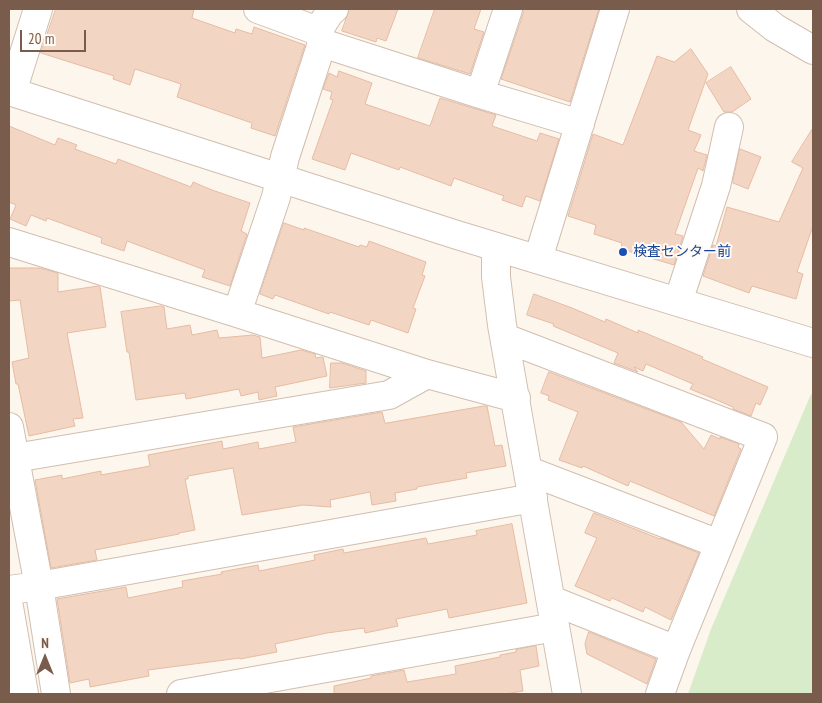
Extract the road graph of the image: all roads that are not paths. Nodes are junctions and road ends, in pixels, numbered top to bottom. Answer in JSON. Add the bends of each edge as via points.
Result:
{"nodes":[{"id":1,"x":38,"y":9,"type":"edge"},
{"id":2,"x":258,"y":9,"type":"edge"},
{"id":3,"x":334,"y":9,"type":"edge"},
{"id":4,"x":508,"y":9,"type":"edge"},
{"id":5,"x":615,"y":9,"type":"edge"},
{"id":6,"x":751,"y":9,"type":"edge"},
{"id":7,"x":320,"y":37,"type":"junction"},
{"id":8,"x":813,"y":50,"type":"edge"},
{"id":9,"x":10,"y":92,"type":"edge"},
{"id":10,"x":480,"y":94,"type":"junction"},
{"id":11,"x":580,"y":124,"type":"junction"},
{"id":12,"x":729,"y":127,"type":"dead end"},
{"id":13,"x":280,"y":178,"type":"junction"},
{"id":14,"x":9,"y":242,"type":"edge"},
{"id":15,"x":496,"y":247,"type":"junction"},
{"id":16,"x":538,"y":259,"type":"junction"},
{"id":17,"x":678,"y":302,"type":"junction"},
{"id":18,"x":237,"y":313,"type":"junction"},
{"id":19,"x":810,"y":335,"type":"edge"},
{"id":20,"x":505,"y":338,"type":"junction"},
{"id":21,"x":427,"y":374,"type":"junction"},
{"id":22,"x":516,"y":398,"type":"junction"},
{"id":23,"x":9,"y":427,"type":"edge"},
{"id":24,"x":12,"y":458,"type":"edge"},
{"id":25,"x":529,"y":471,"type":"junction"},
{"id":26,"x":533,"y":498,"type":"junction"},
{"id":27,"x":719,"y":544,"type":"junction"},
{"id":28,"x":39,"y":586,"type":"junction"},
{"id":29,"x":9,"y":590,"type":"edge"},
{"id":30,"x":551,"y":600,"type":"junction"},
{"id":31,"x":9,"y":607,"type":"edge"},
{"id":32,"x":555,"y":627,"type":"junction"},
{"id":33,"x":676,"y":650,"type":"junction"},
{"id":34,"x":24,"y":694,"type":"edge"},
{"id":35,"x":56,"y":694,"type":"edge"},
{"id":36,"x":181,"y":694,"type":"edge"},
{"id":37,"x":567,"y":694,"type":"edge"},
{"id":38,"x":660,"y":694,"type":"edge"}],
"edges":[{"from":1,"to":9,"type":"street"},
{"from":2,"to":7,"type":"street"},
{"from":3,"to":7,"type":"street"},
{"from":4,"to":10,"type":"street"},
{"from":5,"to":11,"type":"street"},
{"from":6,"to":8,"type":"street"},
{"from":7,"to":10,"type":"street"},
{"from":7,"to":13,"type":"street"},
{"from":9,"to":13,"type":"street"},
{"from":10,"to":11,"type":"street"},
{"from":11,"to":16,"type":"street"},
{"from":12,"to":17,"type":"street","via":[[716,186]]},
{"from":13,"to":15,"type":"street"},
{"from":13,"to":18,"type":"street"},
{"from":14,"to":18,"type":"street"},
{"from":15,"to":16,"type":"street"},
{"from":15,"to":20,"type":"street","via":[[496,277]]},
{"from":16,"to":17,"type":"street"},
{"from":17,"to":19,"type":"street"},
{"from":18,"to":21,"type":"street"},
{"from":20,"to":22,"type":"street"},
{"from":20,"to":27,"type":"street","via":[[763,437]]},
{"from":21,"to":22,"type":"street"},
{"from":21,"to":24,"type":"street","via":[[389,395]]},
{"from":22,"to":25,"type":"street"},
{"from":23,"to":24,"type":"street"},
{"from":24,"to":28,"type":"street"},
{"from":25,"to":26,"type":"street"},
{"from":25,"to":27,"type":"street"},
{"from":26,"to":28,"type":"street"},
{"from":26,"to":30,"type":"street"},
{"from":27,"to":33,"type":"street"},
{"from":28,"to":29,"type":"street"},
{"from":28,"to":35,"type":"street"},
{"from":30,"to":32,"type":"street"},
{"from":30,"to":33,"type":"street"},
{"from":31,"to":34,"type":"street"},
{"from":32,"to":36,"type":"street"},
{"from":32,"to":37,"type":"street"},
{"from":33,"to":38,"type":"street"}]}
